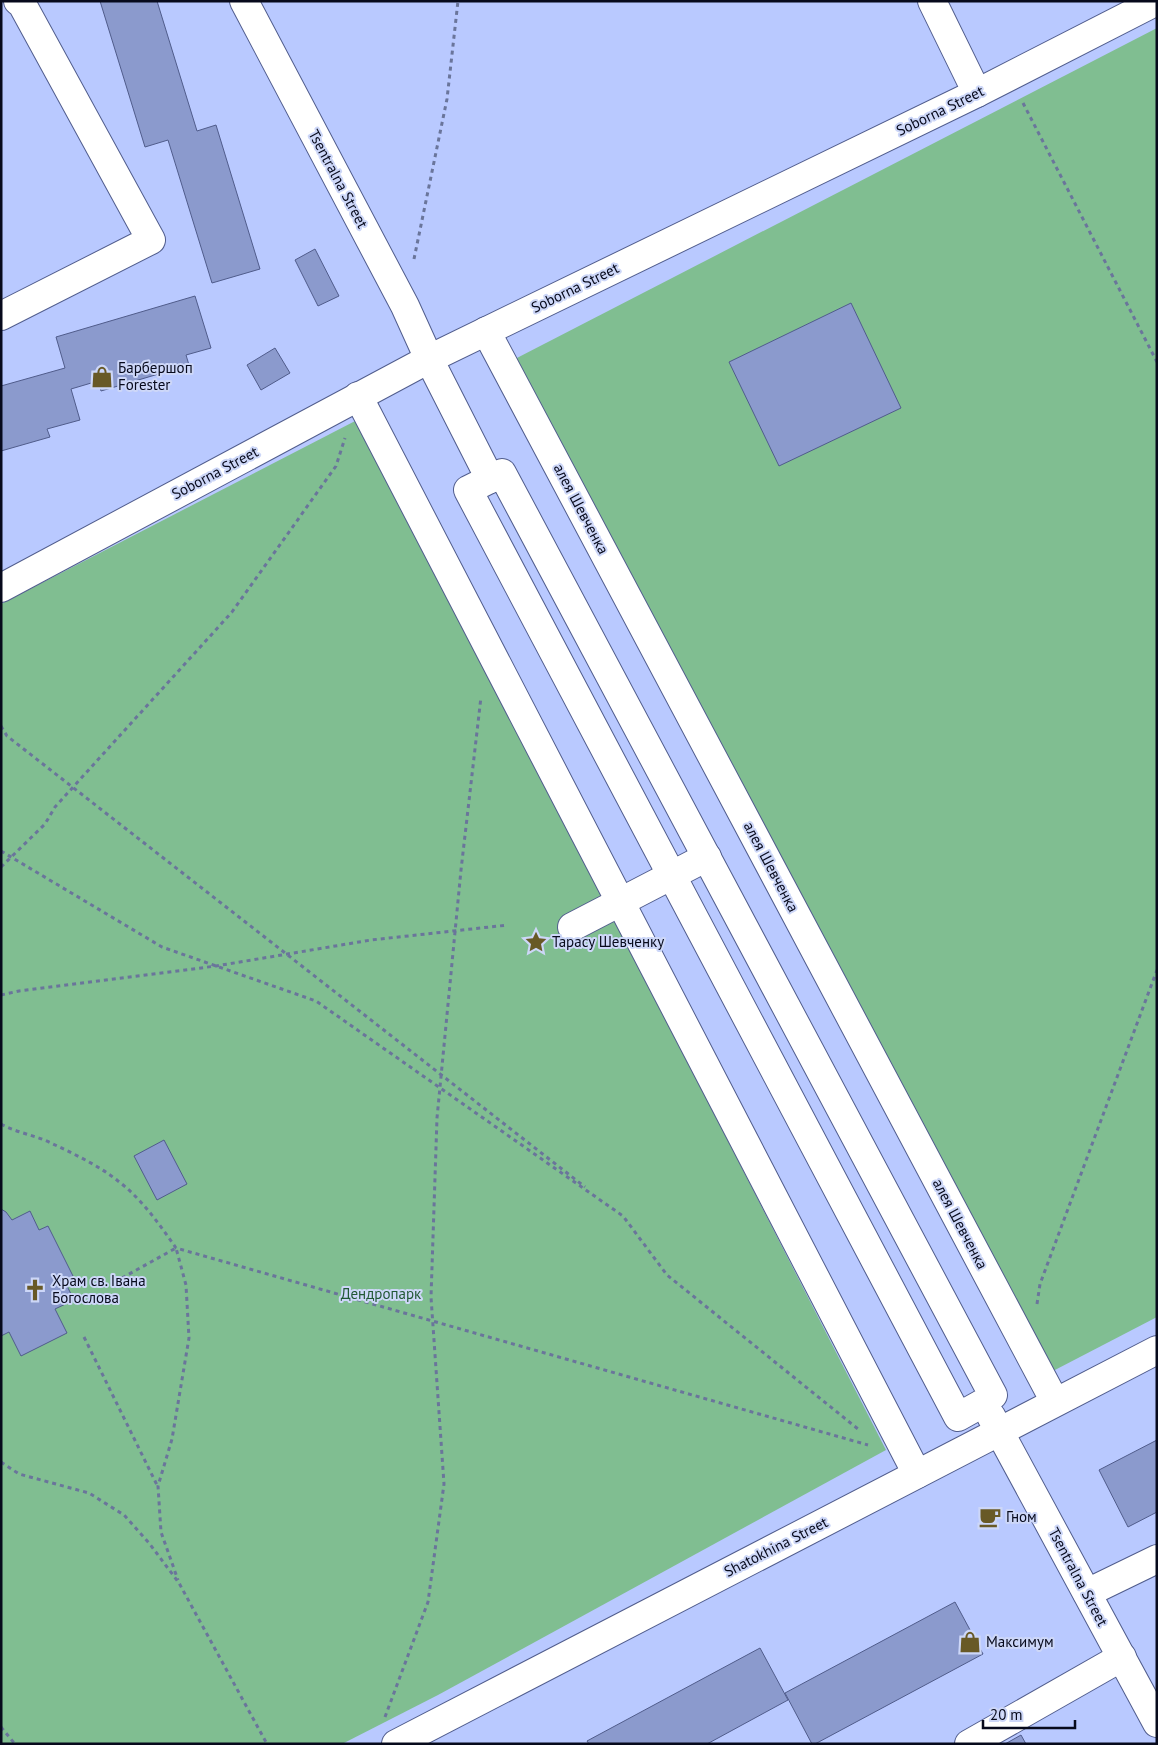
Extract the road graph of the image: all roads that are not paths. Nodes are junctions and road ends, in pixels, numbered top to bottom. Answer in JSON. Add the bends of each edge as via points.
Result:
{"nodes":[{"id":1,"x":244,"y":1,"type":"edge"},
{"id":2,"x":932,"y":1,"type":"edge"},
{"id":3,"x":1157,"y":1,"type":"edge"},
{"id":4,"x":22,"y":2,"type":"edge"},
{"id":5,"x":977,"y":93,"type":"junction"},
{"id":6,"x":1,"y":316,"type":"edge"},
{"id":7,"x":486,"y":331,"type":"junction"},
{"id":8,"x":429,"y":359,"type":"junction"},
{"id":9,"x":358,"y":396,"type":"junction"},
{"id":10,"x":490,"y":479,"type":"junction"},
{"id":11,"x":1,"y":588,"type":"edge"},
{"id":12,"x":707,"y":857,"type":"junction"},
{"id":13,"x":671,"y":876,"type":"junction"},
{"id":14,"x":620,"y":902,"type":"junction"},
{"id":15,"x":572,"y":927,"type":"dead end"},
{"id":16,"x":1157,"y":1350,"type":"edge"},
{"id":17,"x":1055,"y":1402,"type":"junction"},
{"id":18,"x":983,"y":1403,"type":"junction"},
{"id":19,"x":1000,"y":1431,"type":"junction"},
{"id":20,"x":917,"y":1474,"type":"junction"},
{"id":21,"x":1157,"y":1559,"type":"edge"},
{"id":22,"x":1087,"y":1593,"type":"junction"},
{"id":23,"x":1122,"y":1657,"type":"junction"},
{"id":24,"x":1157,"y":1723,"type":"edge"},
{"id":25,"x":396,"y":1744,"type":"edge"},
{"id":26,"x":969,"y":1744,"type":"edge"}],
"edges":[{"from":1,"to":8,"type":"street","name":"Tsentralna Street","via":[[405,306]]},
{"from":2,"to":5,"type":"street"},
{"from":3,"to":5,"type":"street","name":"Soborna Street"},
{"from":4,"to":6,"type":"street","via":[[152,240]]},
{"from":5,"to":7,"type":"street","name":"Soborna Street"},
{"from":7,"to":8,"type":"street","name":"Soborna Street"},
{"from":7,"to":17,"type":"street","name":"алея Шевченка"},
{"from":8,"to":9,"type":"street","name":"Soborna Street"},
{"from":8,"to":10,"type":"street"},
{"from":9,"to":11,"type":"street","name":"Soborna Street"},
{"from":9,"to":14,"type":"street"},
{"from":10,"to":12,"type":"street","via":[[502,473]]},
{"from":10,"to":13,"type":"street","via":[[468,490]]},
{"from":12,"to":13,"type":"street"},
{"from":12,"to":18,"type":"street","via":[[993,1395]]},
{"from":13,"to":14,"type":"street"},
{"from":13,"to":18,"type":"street","via":[[958,1417]]},
{"from":14,"to":15,"type":"street"},
{"from":14,"to":20,"type":"street"},
{"from":16,"to":17,"type":"street","name":"Shatokhina Street"},
{"from":17,"to":19,"type":"street","name":"Shatokhina Street"},
{"from":18,"to":19,"type":"street"},
{"from":19,"to":20,"type":"street","name":"Shatokhina Street"},
{"from":19,"to":22,"type":"street","name":"Tsentralna Street"},
{"from":20,"to":25,"type":"street","name":"Shatokhina Street"},
{"from":21,"to":22,"type":"street"},
{"from":22,"to":23,"type":"street","name":"Tsentralna Street"},
{"from":23,"to":24,"type":"street","name":"Tsentralna Street"},
{"from":23,"to":26,"type":"street"}]}
